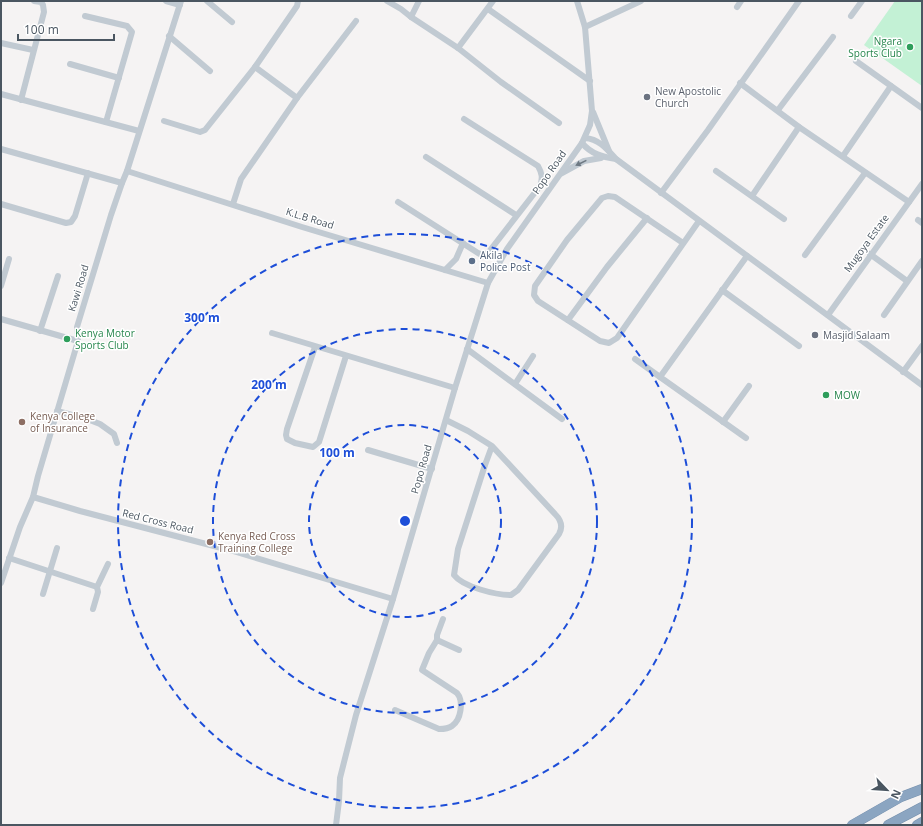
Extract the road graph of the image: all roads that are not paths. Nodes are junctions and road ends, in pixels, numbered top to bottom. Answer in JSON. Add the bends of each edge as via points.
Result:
{"nodes":[{"id":1,"x":34,"y":1,"type":"edge"},
{"id":2,"x":166,"y":1,"type":"edge"},
{"id":3,"x":207,"y":1,"type":"edge"},
{"id":4,"x":298,"y":1,"type":"edge"},
{"id":5,"x":387,"y":1,"type":"edge"},
{"id":6,"x":419,"y":1,"type":"edge"},
{"id":7,"x":493,"y":1,"type":"edge"},
{"id":8,"x":577,"y":1,"type":"edge"},
{"id":9,"x":641,"y":1,"type":"edge"},
{"id":10,"x":741,"y":1,"type":"edge"},
{"id":11,"x":799,"y":1,"type":"edge"},
{"id":12,"x":862,"y":1,"type":"edge"},
{"id":13,"x":180,"y":3,"type":"edge"},
{"id":14,"x":737,"y":7,"type":"dead end"},
{"id":15,"x":488,"y":9,"type":"junction"},
{"id":16,"x":85,"y":16,"type":"dead end"},
{"id":17,"x":851,"y":16,"type":"dead end"},
{"id":18,"x":411,"y":17,"type":"junction"},
{"id":19,"x":356,"y":21,"type":"dead end"},
{"id":20,"x":232,"y":22,"type":"dead end"},
{"id":21,"x":585,"y":27,"type":"junction"},
{"id":22,"x":169,"y":36,"type":"junction"},
{"id":23,"x":833,"y":37,"type":"dead end"},
{"id":24,"x":1,"y":42,"type":"edge"},
{"id":25,"x":458,"y":48,"type":"junction"},
{"id":26,"x":33,"y":50,"type":"junction"},
{"id":27,"x":856,"y":61,"type":"dead end"},
{"id":28,"x":70,"y":64,"type":"dead end"},
{"id":29,"x":254,"y":67,"type":"junction"},
{"id":30,"x":210,"y":71,"type":"dead end"},
{"id":31,"x":119,"y":78,"type":"junction"},
{"id":32,"x":590,"y":81,"type":"junction"},
{"id":33,"x":740,"y":83,"type":"junction"},
{"id":34,"x":892,"y":86,"type":"junction"},
{"id":35,"x":1,"y":94,"type":"edge"},
{"id":36,"x":298,"y":98,"type":"junction"},
{"id":37,"x":21,"y":100,"type":"junction"},
{"id":38,"x":922,"y":108,"type":"edge"},
{"id":39,"x":592,"y":109,"type":"junction"},
{"id":40,"x":778,"y":110,"type":"junction"},
{"id":41,"x":464,"y":119,"type":"dead end"},
{"id":42,"x":164,"y":121,"type":"dead end"},
{"id":43,"x":106,"y":122,"type":"junction"},
{"id":44,"x":559,"y":123,"type":"dead end"},
{"id":45,"x":799,"y":127,"type":"junction"},
{"id":46,"x":139,"y":131,"type":"junction"},
{"id":47,"x":584,"y":141,"type":"junction"},
{"id":48,"x":1,"y":149,"type":"edge"},
{"id":49,"x":609,"y":151,"type":"junction"},
{"id":50,"x":843,"y":156,"type":"junction"},
{"id":51,"x":426,"y":157,"type":"dead end"},
{"id":52,"x":605,"y":158,"type":"junction"},
{"id":53,"x":616,"y":159,"type":"junction"},
{"id":54,"x":127,"y":171,"type":"junction"},
{"id":55,"x":716,"y":171,"type":"dead end"},
{"id":56,"x":88,"y":173,"type":"junction"},
{"id":57,"x":865,"y":173,"type":"junction"},
{"id":58,"x":559,"y":176,"type":"junction"},
{"id":59,"x":122,"y":183,"type":"junction"},
{"id":60,"x":922,"y":184,"type":"edge"},
{"id":61,"x":661,"y":193,"type":"junction"},
{"id":62,"x":752,"y":196,"type":"junction"},
{"id":63,"x":398,"y":202,"type":"dead end"},
{"id":64,"x":909,"y":202,"type":"junction"},
{"id":65,"x":1,"y":204,"type":"edge"},
{"id":66,"x":233,"y":204,"type":"junction"},
{"id":67,"x":516,"y":215,"type":"junction"},
{"id":68,"x":647,"y":218,"type":"junction"},
{"id":69,"x":784,"y":219,"type":"dead end"},
{"id":70,"x":699,"y":221,"type":"junction"},
{"id":71,"x":463,"y":243,"type":"junction"},
{"id":72,"x":683,"y":243,"type":"junction"},
{"id":73,"x":870,"y":254,"type":"junction"},
{"id":74,"x":805,"y":255,"type":"dead end"},
{"id":75,"x":747,"y":256,"type":"junction"},
{"id":76,"x":10,"y":259,"type":"dead end"},
{"id":77,"x":922,"y":261,"type":"edge"},
{"id":78,"x":445,"y":270,"type":"junction"},
{"id":79,"x":58,"y":276,"type":"dead end"},
{"id":80,"x":907,"y":282,"type":"junction"},
{"id":81,"x":488,"y":283,"type":"junction"},
{"id":82,"x":1,"y":286,"type":"edge"},
{"id":83,"x":722,"y":290,"type":"junction"},
{"id":84,"x":828,"y":314,"type":"junction"},
{"id":85,"x":884,"y":315,"type":"dead end"},
{"id":86,"x":1,"y":319,"type":"edge"},
{"id":87,"x":568,"y":320,"type":"junction"},
{"id":88,"x":40,"y":331,"type":"junction"},
{"id":89,"x":272,"y":333,"type":"dead end"},
{"id":90,"x":78,"y":341,"type":"junction"},
{"id":91,"x":799,"y":346,"type":"dead end"},
{"id":92,"x":922,"y":346,"type":"edge"},
{"id":93,"x":315,"y":347,"type":"junction"},
{"id":94,"x":467,"y":350,"type":"junction"},
{"id":95,"x":346,"y":356,"type":"junction"},
{"id":96,"x":533,"y":356,"type":"dead end"},
{"id":97,"x":635,"y":358,"type":"dead end"},
{"id":98,"x":903,"y":372,"type":"junction"},
{"id":99,"x":660,"y":377,"type":"junction"},
{"id":100,"x":515,"y":384,"type":"junction"},
{"id":101,"x":922,"y":385,"type":"edge"},
{"id":102,"x":749,"y":386,"type":"dead end"},
{"id":103,"x":455,"y":388,"type":"junction"},
{"id":104,"x":57,"y":411,"type":"junction"},
{"id":105,"x":562,"y":419,"type":"dead end"},
{"id":106,"x":446,"y":420,"type":"junction"},
{"id":107,"x":723,"y":422,"type":"junction"},
{"id":108,"x":746,"y":438,"type":"dead end"},
{"id":109,"x":116,"y":444,"type":"dead end"},
{"id":110,"x":492,"y":446,"type":"junction"},
{"id":111,"x":368,"y":450,"type":"dead end"},
{"id":112,"x":432,"y":468,"type":"junction"},
{"id":113,"x":33,"y":497,"type":"junction"},
{"id":114,"x":57,"y":548,"type":"dead end"},
{"id":115,"x":9,"y":558,"type":"junction"},
{"id":116,"x":108,"y":564,"type":"dead end"},
{"id":117,"x":50,"y":572,"type":"junction"},
{"id":118,"x":1,"y":583,"type":"edge"},
{"id":119,"x":97,"y":587,"type":"junction"},
{"id":120,"x":43,"y":594,"type":"dead end"},
{"id":121,"x":393,"y":599,"type":"junction"},
{"id":122,"x":93,"y":609,"type":"dead end"},
{"id":123,"x":443,"y":619,"type":"dead end"},
{"id":124,"x":437,"y":640,"type":"junction"},
{"id":125,"x":460,"y":650,"type":"dead end"},
{"id":126,"x":394,"y":710,"type":"dead end"},
{"id":127,"x":922,"y":789,"type":"edge"},
{"id":128,"x":922,"y":807,"type":"edge"},
{"id":129,"x":922,"y":822,"type":"edge"},
{"id":130,"x":336,"y":825,"type":"edge"},
{"id":131,"x":852,"y":825,"type":"edge"},
{"id":132,"x":888,"y":825,"type":"edge"},
{"id":133,"x":917,"y":825,"type":"edge"}],
"edges":[{"from":1,"to":26,"type":"street","via":[[41,2],[44,12]]},
{"from":2,"to":13,"type":"street"},
{"from":3,"to":20,"type":"street"},
{"from":4,"to":29,"type":"street"},
{"from":5,"to":18,"type":"street"},
{"from":6,"to":18,"type":"street"},
{"from":7,"to":15,"type":"street"},
{"from":8,"to":21,"type":"street"},
{"from":9,"to":21,"type":"street"},
{"from":10,"to":14,"type":"street"},
{"from":11,"to":33,"type":"street"},
{"from":12,"to":17,"type":"street"},
{"from":13,"to":22,"type":"street","name":"Kawi Road"},
{"from":15,"to":25,"type":"street"},
{"from":15,"to":32,"type":"street"},
{"from":16,"to":31,"type":"street","via":[[127,26],[132,32]]},
{"from":18,"to":25,"type":"street"},
{"from":19,"to":36,"type":"street"},
{"from":21,"to":32,"type":"street"},
{"from":22,"to":30,"type":"street"},
{"from":22,"to":46,"type":"street","name":"Kawi Road"},
{"from":23,"to":40,"type":"street"},
{"from":24,"to":26,"type":"street"},
{"from":25,"to":44,"type":"street"},
{"from":26,"to":37,"type":"street"},
{"from":27,"to":34,"type":"street"},
{"from":28,"to":31,"type":"street"},
{"from":29,"to":36,"type":"street"},
{"from":29,"to":42,"type":"street","via":[[205,130],[200,132]]},
{"from":31,"to":43,"type":"street"},
{"from":32,"to":39,"type":"street"},
{"from":33,"to":40,"type":"street"},
{"from":33,"to":61,"type":"street"},
{"from":34,"to":38,"type":"street"},
{"from":34,"to":50,"type":"street"},
{"from":35,"to":37,"type":"street"},
{"from":36,"to":66,"type":"street","via":[[241,180]]},
{"from":37,"to":43,"type":"street"},
{"from":39,"to":47,"type":"street","name":"Popo Road"},
{"from":39,"to":49,"type":"street"},
{"from":40,"to":45,"type":"street"},
{"from":41,"to":67,"type":"street","via":[[538,166],[542,173],[540,186]]},
{"from":43,"to":46,"type":"street"},
{"from":45,"to":50,"type":"street"},
{"from":45,"to":62,"type":"street"},
{"from":46,"to":54,"type":"street","name":"Kawi Road"},
{"from":47,"to":49,"type":"street","via":[[599,142]]},
{"from":47,"to":52,"type":"street","via":[[588,150]]},
{"from":47,"to":58,"type":"street","name":"Popo Road"},
{"from":48,"to":56,"type":"street"},
{"from":49,"to":53,"type":"street"},
{"from":50,"to":57,"type":"street"},
{"from":51,"to":67,"type":"street"},
{"from":52,"to":53,"type":"street"},
{"from":52,"to":58,"type":"street","one_way":true,"via":[[584,161]]},
{"from":53,"to":61,"type":"street"},
{"from":54,"to":59,"type":"street","name":"Kawi Road"},
{"from":54,"to":66,"type":"street","name":"K.L.B Road"},
{"from":55,"to":62,"type":"street"},
{"from":56,"to":59,"type":"street"},
{"from":56,"to":65,"type":"street","via":[[71,222],[66,223]]},
{"from":57,"to":64,"type":"street"},
{"from":57,"to":74,"type":"street"},
{"from":58,"to":81,"type":"street","name":"Popo Road","via":[[507,249]]},
{"from":59,"to":90,"type":"street","name":"Kawi Road","via":[[77,327]]},
{"from":60,"to":64,"type":"street","name":"Mugoya Estate"},
{"from":61,"to":70,"type":"street"},
{"from":62,"to":69,"type":"street"},
{"from":63,"to":71,"type":"street"},
{"from":64,"to":73,"type":"street","name":"Mugoya Estate"},
{"from":66,"to":78,"type":"street","name":"K.L.B Road"},
{"from":67,"to":71,"type":"street","via":[[485,255]]},
{"from":68,"to":72,"type":"street"},
{"from":68,"to":87,"type":"street"},
{"from":68,"to":87,"type":"street","via":[[615,197],[608,196],[602,198],[567,240],[535,286],[534,295],[538,301]]},
{"from":70,"to":72,"type":"street"},
{"from":70,"to":75,"type":"street"},
{"from":71,"to":78,"type":"street","via":[[456,258]]},
{"from":72,"to":87,"type":"street","via":[[614,341],[600,341]]},
{"from":73,"to":80,"type":"street"},
{"from":73,"to":84,"type":"street","name":"Mugoya Estate"},
{"from":75,"to":83,"type":"street"},
{"from":75,"to":84,"type":"street"},
{"from":76,"to":82,"type":"street"},
{"from":77,"to":80,"type":"street"},
{"from":78,"to":81,"type":"street","name":"K.L.B Road"},
{"from":79,"to":88,"type":"street"},
{"from":80,"to":85,"type":"street"},
{"from":81,"to":94,"type":"street","name":"Popo Road"},
{"from":83,"to":91,"type":"street"},
{"from":83,"to":99,"type":"street"},
{"from":84,"to":98,"type":"street"},
{"from":86,"to":88,"type":"street"},
{"from":88,"to":90,"type":"street"},
{"from":89,"to":93,"type":"street"},
{"from":90,"to":104,"type":"street","name":"Kawi Road"},
{"from":92,"to":98,"type":"street"},
{"from":93,"to":95,"type":"street"},
{"from":93,"to":95,"type":"street","via":[[287,429],[288,439],[295,443],[313,447],[319,442]]},
{"from":94,"to":100,"type":"street"},
{"from":94,"to":103,"type":"street","name":"Popo Road"},
{"from":95,"to":103,"type":"street"},
{"from":96,"to":100,"type":"street"},
{"from":97,"to":99,"type":"street"},
{"from":98,"to":101,"type":"street"},
{"from":99,"to":107,"type":"street"},
{"from":100,"to":105,"type":"street"},
{"from":102,"to":107,"type":"street"},
{"from":103,"to":106,"type":"street","name":"Popo Road"},
{"from":104,"to":109,"type":"street","via":[[100,424],[114,434]]},
{"from":104,"to":113,"type":"street","name":"Kawi Road"},
{"from":106,"to":110,"type":"street"},
{"from":106,"to":112,"type":"street","name":"Popo Road"},
{"from":107,"to":108,"type":"street"},
{"from":110,"to":110,"type":"street","via":[[559,518],[561,524],[560,532],[518,590],[511,595],[472,586],[454,575],[458,549]]},
{"from":111,"to":112,"type":"street"},
{"from":112,"to":121,"type":"street","name":"Popo Road"},
{"from":113,"to":115,"type":"street","name":"Kawi Road"},
{"from":113,"to":121,"type":"street","name":"Red Cross Road","via":[[233,551]]},
{"from":114,"to":117,"type":"street"},
{"from":115,"to":117,"type":"street"},
{"from":115,"to":118,"type":"street","name":"Kawi Road"},
{"from":116,"to":119,"type":"street"},
{"from":117,"to":119,"type":"street"},
{"from":117,"to":120,"type":"street"},
{"from":119,"to":122,"type":"street"},
{"from":121,"to":130,"type":"street","name":"Popo Road","via":[[346,753],[340,778]]},
{"from":123,"to":124,"type":"street"},
{"from":124,"to":125,"type":"street"},
{"from":124,"to":126,"type":"street","via":[[422,670],[460,697],[462,706],[456,722],[445,729],[439,729]]},
{"from":127,"to":131,"type":"highway","via":[[901,797]]},
{"from":128,"to":132,"type":"highway"},
{"from":129,"to":133,"type":"highway"}]}
